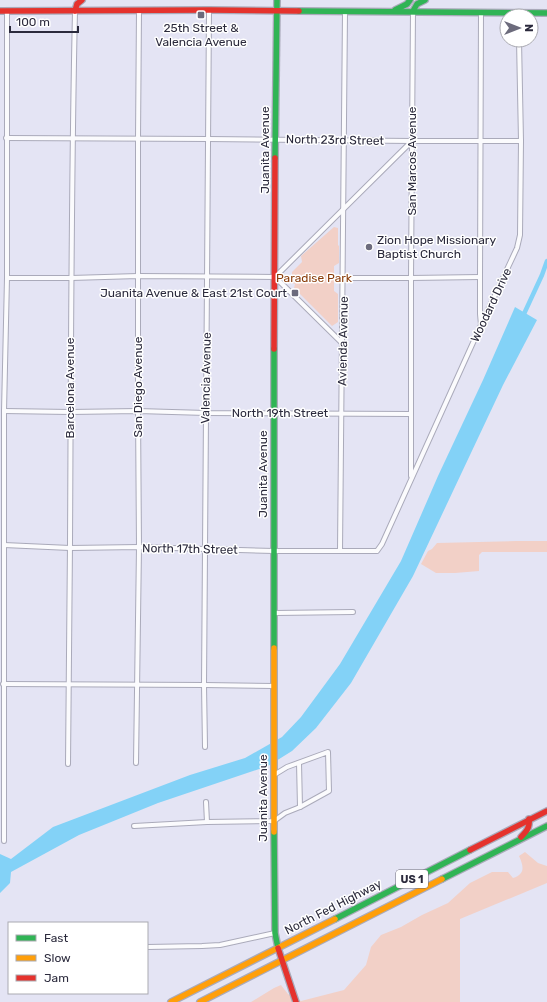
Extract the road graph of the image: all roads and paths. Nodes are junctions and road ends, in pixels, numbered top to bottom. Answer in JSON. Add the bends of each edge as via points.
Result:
{"nodes":[{"id":1,"x":82,"y":0,"type":"edge"},
{"id":2,"x":277,"y":0,"type":"edge"},
{"id":3,"x":410,"y":0,"type":"edge"},
{"id":4,"x":425,"y":0,"type":"edge"},
{"id":5,"x":0,"y":10,"type":"edge"},
{"id":6,"x":139,"y":10,"type":"junction"},
{"id":7,"x":209,"y":10,"type":"junction"},
{"id":8,"x":6,"y":11,"type":"junction"},
{"id":9,"x":75,"y":11,"type":"junction"},
{"id":10,"x":277,"y":11,"type":"junction"},
{"id":11,"x":345,"y":12,"type":"junction"},
{"id":12,"x":392,"y":12,"type":"junction"},
{"id":13,"x":413,"y":12,"type":"junction"},
{"id":14,"x":481,"y":12,"type":"junction"},
{"id":15,"x":499,"y":13,"type":"edge"},
{"id":16,"x":519,"y":48,"type":"edge"},
{"id":17,"x":6,"y":138,"type":"junction"},
{"id":18,"x":72,"y":139,"type":"junction"},
{"id":19,"x":138,"y":139,"type":"junction"},
{"id":20,"x":208,"y":139,"type":"junction"},
{"id":21,"x":276,"y":139,"type":"junction"},
{"id":22,"x":344,"y":140,"type":"junction"},
{"id":23,"x":412,"y":141,"type":"junction"},
{"id":24,"x":480,"y":141,"type":"junction"},
{"id":25,"x":521,"y":141,"type":"junction"},
{"id":26,"x":343,"y":209,"type":"junction"},
{"id":27,"x":138,"y":276,"type":"junction"},
{"id":28,"x":208,"y":277,"type":"junction"},
{"id":29,"x":275,"y":277,"type":"junction"},
{"id":30,"x":480,"y":277,"type":"junction"},
{"id":31,"x":6,"y":278,"type":"junction"},
{"id":32,"x":71,"y":278,"type":"junction"},
{"id":33,"x":344,"y":278,"type":"junction"},
{"id":34,"x":411,"y":278,"type":"junction"},
{"id":35,"x":481,"y":325,"type":"junction"},
{"id":36,"x":343,"y":344,"type":"junction"},
{"id":37,"x":4,"y":411,"type":"junction"},
{"id":38,"x":138,"y":411,"type":"junction"},
{"id":39,"x":70,"y":412,"type":"junction"},
{"id":40,"x":206,"y":413,"type":"junction"},
{"id":41,"x":274,"y":413,"type":"junction"},
{"id":42,"x":342,"y":414,"type":"junction"},
{"id":43,"x":411,"y":414,"type":"junction"},
{"id":44,"x":411,"y":479,"type":"junction"},
{"id":45,"x":4,"y":546,"type":"junction"},
{"id":46,"x":139,"y":547,"type":"junction"},
{"id":47,"x":70,"y":548,"type":"junction"},
{"id":48,"x":205,"y":549,"type":"junction"},
{"id":49,"x":274,"y":551,"type":"junction"},
{"id":50,"x":340,"y":551,"type":"junction"},
{"id":51,"x":377,"y":551,"type":"joint"},
{"id":52,"x":353,"y":612,"type":"dead end"},
{"id":53,"x":275,"y":613,"type":"junction"},
{"id":54,"x":3,"y":684,"type":"junction"},
{"id":55,"x":68,"y":685,"type":"junction"},
{"id":56,"x":137,"y":685,"type":"junction"},
{"id":57,"x":204,"y":685,"type":"junction"},
{"id":58,"x":274,"y":686,"type":"junction"},
{"id":59,"x":205,"y":746,"type":"dead end"},
{"id":60,"x":136,"y":763,"type":"dead end"},
{"id":61,"x":299,"y":763,"type":"junction"},
{"id":62,"x":68,"y":764,"type":"dead end"},
{"id":63,"x":274,"y":775,"type":"junction"},
{"id":64,"x":206,"y":802,"type":"dead end"},
{"id":65,"x":300,"y":807,"type":"junction"},
{"id":66,"x":547,"y":811,"type":"edge"},
{"id":67,"x":530,"y":819,"type":"junction"},
{"id":68,"x":274,"y":821,"type":"junction"},
{"id":69,"x":206,"y":822,"type":"junction"},
{"id":70,"x":134,"y":826,"type":"dead end"},
{"id":71,"x":547,"y":826,"type":"edge"},
{"id":72,"x":4,"y":841,"type":"dead end"},
{"id":73,"x":517,"y":841,"type":"junction"},
{"id":74,"x":275,"y":933,"type":"junction"},
{"id":75,"x":148,"y":947,"type":"edge"},
{"id":76,"x":278,"y":948,"type":"junction"},
{"id":77,"x":282,"y":960,"type":"junction"},
{"id":78,"x":171,"y":1002,"type":"edge"},
{"id":79,"x":200,"y":1002,"type":"edge"},
{"id":80,"x":296,"y":1002,"type":"edge"}],
"edges":[{"from":1,"to":9,"type":"main road","via":[[76,3]]},
{"from":2,"to":10,"type":"main road","name":"Juanita Avenue"},
{"from":3,"to":12,"type":"main road","via":[[408,4]]},
{"from":4,"to":13,"type":"main road","via":[[415,6]]},
{"from":5,"to":8,"type":"main road"},
{"from":6,"to":7,"type":"main road"},
{"from":6,"to":9,"type":"main road"},
{"from":6,"to":19,"type":"street","name":"San Diego Avenue"},
{"from":7,"to":10,"type":"main road"},
{"from":7,"to":20,"type":"street","name":"Valencia Avenue"},
{"from":8,"to":9,"type":"main road"},
{"from":8,"to":17,"type":"street"},
{"from":9,"to":18,"type":"street","name":"Barcelona Avenue"},
{"from":10,"to":11,"type":"main road"},
{"from":10,"to":21,"type":"main road","name":"Juanita Avenue"},
{"from":11,"to":12,"type":"main road"},
{"from":11,"to":22,"type":"street","name":"Avienda Avenue"},
{"from":12,"to":13,"type":"main road"},
{"from":13,"to":14,"type":"main road"},
{"from":13,"to":23,"type":"street","name":"San Marcos Avenue"},
{"from":14,"to":15,"type":"main road"},
{"from":14,"to":24,"type":"street"},
{"from":16,"to":25,"type":"street","name":"Woodard Drive"},
{"from":17,"to":18,"type":"street","name":"North 23rd Street"},
{"from":17,"to":31,"type":"street"},
{"from":18,"to":19,"type":"street","name":"North 23rd Street"},
{"from":18,"to":32,"type":"street","name":"Barcelona Avenue"},
{"from":19,"to":20,"type":"street","name":"North 23rd Street"},
{"from":19,"to":27,"type":"street","name":"San Diego Avenue"},
{"from":20,"to":21,"type":"street","name":"North 23rd Street"},
{"from":20,"to":28,"type":"street","name":"Valencia Avenue"},
{"from":21,"to":22,"type":"street","name":"North 23rd Street"},
{"from":21,"to":29,"type":"main road","name":"Juanita Avenue"},
{"from":22,"to":23,"type":"street","name":"North 23rd Street"},
{"from":22,"to":26,"type":"street","name":"Avienda Avenue"},
{"from":23,"to":24,"type":"street","name":"North 23rd Street"},
{"from":23,"to":26,"type":"street"},
{"from":23,"to":34,"type":"street","name":"San Marcos Avenue"},
{"from":24,"to":25,"type":"street","name":"North 23rd Street"},
{"from":24,"to":30,"type":"street"},
{"from":25,"to":35,"type":"street","name":"Woodard Drive","via":[[518,248]]},
{"from":26,"to":29,"type":"street"},
{"from":26,"to":33,"type":"street","name":"Avienda Avenue"},
{"from":27,"to":28,"type":"street"},
{"from":27,"to":32,"type":"street"},
{"from":27,"to":38,"type":"street","name":"San Diego Avenue"},
{"from":28,"to":29,"type":"street"},
{"from":28,"to":40,"type":"street","name":"Valencia Avenue"},
{"from":29,"to":36,"type":"street"},
{"from":29,"to":41,"type":"main road","name":"Juanita Avenue"},
{"from":30,"to":34,"type":"street"},
{"from":30,"to":35,"type":"street"},
{"from":31,"to":32,"type":"street"},
{"from":31,"to":37,"type":"street"},
{"from":32,"to":39,"type":"street","name":"Barcelona Avenue"},
{"from":33,"to":34,"type":"street"},
{"from":33,"to":36,"type":"street","name":"Avienda Avenue"},
{"from":34,"to":43,"type":"street","name":"San Marcos Avenue"},
{"from":35,"to":44,"type":"street","name":"Woodard Drive"},
{"from":36,"to":42,"type":"street","name":"Avienda Avenue"},
{"from":37,"to":39,"type":"street","name":"North 19th Street"},
{"from":37,"to":45,"type":"street"},
{"from":38,"to":39,"type":"street","name":"North 19th Street"},
{"from":38,"to":40,"type":"street","name":"North 19th Street"},
{"from":38,"to":46,"type":"street","name":"San Diego Avenue"},
{"from":39,"to":47,"type":"street","name":"Barcelona Avenue"},
{"from":40,"to":41,"type":"street","name":"North 19th Street"},
{"from":40,"to":48,"type":"street","name":"Valencia Avenue"},
{"from":41,"to":42,"type":"street","name":"North 19th Street"},
{"from":41,"to":49,"type":"main road","name":"Juanita Avenue"},
{"from":42,"to":43,"type":"street","name":"North 19th Street"},
{"from":42,"to":50,"type":"street","name":"Avienda Avenue"},
{"from":43,"to":44,"type":"street","name":"San Marcos Avenue"},
{"from":44,"to":51,"type":"street","name":"Woodard Drive"},
{"from":45,"to":47,"type":"street","name":"North 17th Street"},
{"from":45,"to":54,"type":"street"},
{"from":46,"to":47,"type":"street","name":"North 17th Street"},
{"from":46,"to":48,"type":"street","name":"North 17th Street"},
{"from":46,"to":56,"type":"street","name":"San Diego Avenue"},
{"from":47,"to":55,"type":"street","name":"Barcelona Avenue"},
{"from":48,"to":49,"type":"street","name":"North 17th Street"},
{"from":48,"to":57,"type":"street","name":"Valencia Avenue"},
{"from":49,"to":50,"type":"street","name":"North 17th Street"},
{"from":49,"to":53,"type":"main road","name":"Juanita Avenue"},
{"from":50,"to":51,"type":"street","name":"North 17th Street"},
{"from":52,"to":53,"type":"street"},
{"from":53,"to":58,"type":"main road","name":"Juanita Avenue"},
{"from":54,"to":55,"type":"street"},
{"from":54,"to":72,"type":"street"},
{"from":55,"to":56,"type":"street"},
{"from":55,"to":62,"type":"street","name":"Barcelona Avenue"},
{"from":56,"to":57,"type":"street"},
{"from":56,"to":60,"type":"street","name":"San Diego Avenue"},
{"from":57,"to":58,"type":"street"},
{"from":57,"to":59,"type":"street","name":"Valencia Avenue"},
{"from":58,"to":63,"type":"main road","name":"Juanita Avenue"},
{"from":61,"to":63,"type":"street"},
{"from":61,"to":65,"type":"street"},
{"from":61,"to":65,"type":"street","via":[[328,752],[329,791]]},
{"from":63,"to":68,"type":"main road","name":"Juanita Avenue"},
{"from":64,"to":69,"type":"street"},
{"from":65,"to":68,"type":"street","via":[[285,812]]},
{"from":66,"to":67,"type":"main road","name":"North Fed Highway","number":"US 1"},
{"from":67,"to":73,"type":"main road","via":[[528,830]]},
{"from":67,"to":76,"type":"main road","name":"North Fed Highway","number":"US 1"},
{"from":68,"to":69,"type":"street"},
{"from":68,"to":74,"type":"main road","name":"Juanita Avenue"},
{"from":69,"to":70,"type":"street"},
{"from":71,"to":73,"type":"main road","name":"North Fed Highway","number":"US 1"},
{"from":73,"to":77,"type":"main road","name":"North Fed Highway","number":"US 1"},
{"from":74,"to":75,"type":"street","via":[[220,945]]},
{"from":74,"to":76,"type":"main road","name":"Juanita Avenue"},
{"from":76,"to":77,"type":"main road","name":"Juanita Avenue"},
{"from":76,"to":78,"type":"main road","name":"North Fed Highway","number":"US 1"},
{"from":77,"to":79,"type":"main road","name":"North Fed Highway","number":"US 1"},
{"from":77,"to":80,"type":"main road","name":"Juanita Avenue"}]}
